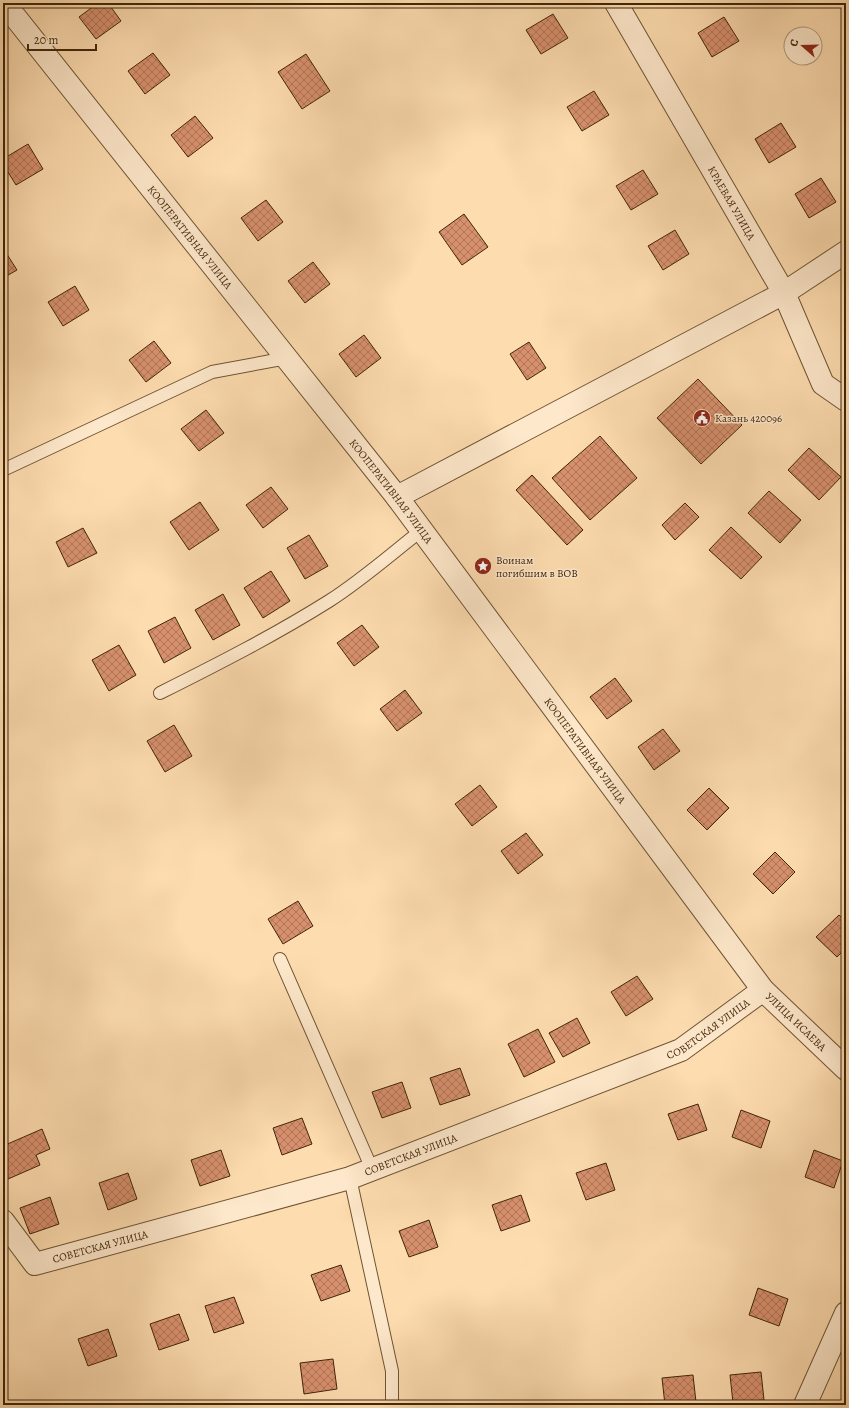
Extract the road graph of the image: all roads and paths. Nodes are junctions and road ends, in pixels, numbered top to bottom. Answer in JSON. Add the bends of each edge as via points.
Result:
{"nodes":[{"id":1,"x":4,"y":3,"type":"edge"},
{"id":2,"x":616,"y":3,"type":"edge"},
{"id":3,"x":846,"y":252,"type":"edge"},
{"id":4,"x":784,"y":293,"type":"junction"},
{"id":5,"x":287,"y":358,"type":"junction"},
{"id":6,"x":846,"y":400,"type":"edge"},
{"id":7,"x":3,"y":470,"type":"edge"},
{"id":8,"x":397,"y":497,"type":"junction"},
{"id":9,"x":422,"y":530,"type":"junction"},
{"id":10,"x":160,"y":693,"type":"dead end"},
{"id":11,"x":280,"y":959,"type":"dead end"},
{"id":12,"x":763,"y":990,"type":"junction"},
{"id":13,"x":846,"y":1070,"type":"edge"},
{"id":14,"x":372,"y":1169,"type":"junction"},
{"id":15,"x":350,"y":1178,"type":"junction"},
{"id":16,"x":3,"y":1221,"type":"edge"},
{"id":17,"x":846,"y":1314,"type":"edge"},
{"id":18,"x":392,"y":1405,"type":"edge"},
{"id":19,"x":805,"y":1405,"type":"edge"}],
"edges":[{"from":1,"to":5,"type":"street","name":"КООПЕРАТИВНАЯ УЛИЦА"},
{"from":2,"to":4,"type":"street","name":"КРАЕВАЯ УЛИЦА"},
{"from":3,"to":4,"type":"street"},
{"from":4,"to":6,"type":"street","name":"КРАЕВАЯ УЛИЦА","via":[[823,384]]},
{"from":4,"to":8,"type":"street"},
{"from":5,"to":7,"type":"lane","via":[[212,372]]},
{"from":5,"to":8,"type":"street","name":"КООПЕРАТИВНАЯ УЛИЦА"},
{"from":8,"to":9,"type":"street","name":"КООПЕРАТИВНАЯ УЛИЦА"},
{"from":9,"to":10,"type":"lane","via":[[330,600],[240,653]]},
{"from":9,"to":12,"type":"street","name":"КООПЕРАТИВНАЯ УЛИЦА"},
{"from":11,"to":14,"type":"lane"},
{"from":12,"to":13,"type":"street","name":"УЛИЦА ИСАЕВА"},
{"from":12,"to":14,"type":"street","name":"СОВЕТСКАЯ УЛИЦА","via":[[681,1050]]},
{"from":14,"to":15,"type":"street","name":"СОВЕТСКАЯ УЛИЦА"},
{"from":15,"to":16,"type":"street","name":"СОВЕТСКАЯ УЛИЦА","via":[[35,1264]]},
{"from":15,"to":18,"type":"lane","via":[[392,1371]]},
{"from":17,"to":19,"type":"street"}]}
